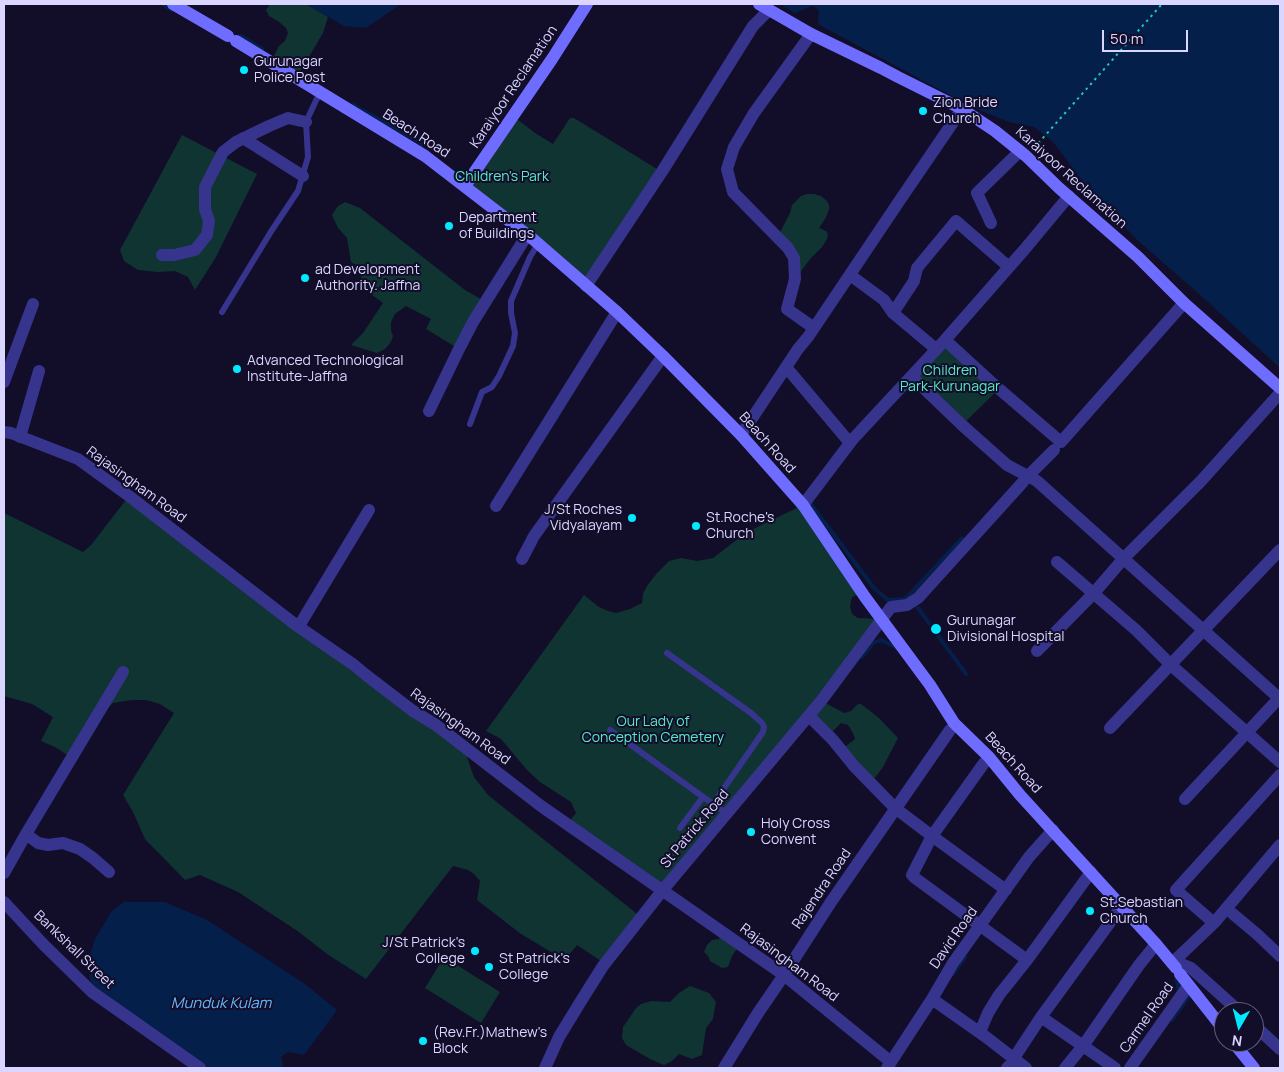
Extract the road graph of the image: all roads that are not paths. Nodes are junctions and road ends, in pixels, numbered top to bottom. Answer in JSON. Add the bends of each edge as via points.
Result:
{"nodes":[{"id":1,"x":172,"y":4,"type":"edge"},
{"id":2,"x":588,"y":4,"type":"edge"},
{"id":3,"x":764,"y":7,"type":"edge"},
{"id":4,"x":811,"y":34,"type":"junction"},
{"id":5,"x":320,"y":92,"type":"junction"},
{"id":6,"x":962,"y":109,"type":"junction"},
{"id":7,"x":306,"y":122,"type":"junction"},
{"id":8,"x":243,"y":138,"type":"junction"},
{"id":9,"x":1023,"y":154,"type":"junction"},
{"id":10,"x":303,"y":176,"type":"junction"},
{"id":11,"x":465,"y":186,"type":"junction"},
{"id":12,"x":1068,"y":196,"type":"junction"},
{"id":13,"x":991,"y":223,"type":"dead end"},
{"id":14,"x":527,"y":235,"type":"junction"},
{"id":15,"x":538,"y":244,"type":"junction"},
{"id":16,"x":162,"y":255,"type":"dead end"},
{"id":17,"x":1009,"y":267,"type":"junction"},
{"id":18,"x":850,"y":275,"type":"junction"},
{"id":19,"x":586,"y":286,"type":"junction"},
{"id":20,"x":1184,"y":303,"type":"junction"},
{"id":21,"x":32,"y":304,"type":"dead end"},
{"id":22,"x":222,"y":312,"type":"dead end"},
{"id":23,"x":617,"y":312,"type":"junction"},
{"id":24,"x":893,"y":312,"type":"junction"},
{"id":25,"x":814,"y":328,"type":"junction"},
{"id":26,"x":945,"y":340,"type":"junction"},
{"id":27,"x":936,"y":349,"type":"junction"},
{"id":28,"x":664,"y":356,"type":"junction"},
{"id":29,"x":786,"y":368,"type":"junction"},
{"id":30,"x":39,"y":370,"type":"dead end"},
{"id":31,"x":911,"y":377,"type":"junction"},
{"id":32,"x":4,"y":382,"type":"edge"},
{"id":33,"x":1280,"y":388,"type":"edge"},
{"id":34,"x":1280,"y":393,"type":"edge"},
{"id":35,"x":429,"y":411,"type":"dead end"},
{"id":36,"x":470,"y":424,"type":"dead end"},
{"id":37,"x":4,"y":432,"type":"edge"},
{"id":38,"x":741,"y":435,"type":"junction"},
{"id":39,"x":20,"y":437,"type":"junction"},
{"id":40,"x":850,"y":443,"type":"junction"},
{"id":41,"x":1054,"y":450,"type":"dead end"},
{"id":42,"x":1026,"y":479,"type":"junction"},
{"id":43,"x":803,"y":505,"type":"junction"},
{"id":44,"x":496,"y":506,"type":"dead end"},
{"id":45,"x":369,"y":510,"type":"dead end"},
{"id":46,"x":1280,"y":550,"type":"edge"},
{"id":47,"x":1124,"y":558,"type":"junction"},
{"id":48,"x":522,"y":559,"type":"dead end"},
{"id":49,"x":1058,"y":562,"type":"dead end"},
{"id":50,"x":1094,"y":593,"type":"junction"},
{"id":51,"x":882,"y":619,"type":"junction"},
{"id":52,"x":298,"y":626,"type":"junction"},
{"id":53,"x":1203,"y":630,"type":"junction"},
{"id":54,"x":1037,"y":651,"type":"dead end"},
{"id":55,"x":667,"y":653,"type":"dead end"},
{"id":56,"x":1171,"y":665,"type":"junction"},
{"id":57,"x":123,"y":672,"type":"dead end"},
{"id":58,"x":1280,"y":698,"type":"edge"},
{"id":59,"x":809,"y":716,"type":"junction"},
{"id":60,"x":1110,"y":728,"type":"dead end"},
{"id":61,"x":610,"y":730,"type":"dead end"},
{"id":62,"x":950,"y":730,"type":"dead end"},
{"id":63,"x":1248,"y":732,"type":"junction"},
{"id":64,"x":1280,"y":762,"type":"edge"},
{"id":65,"x":984,"y":763,"type":"dead end"},
{"id":66,"x":1280,"y":775,"type":"edge"},
{"id":67,"x":702,"y":797,"type":"junction"},
{"id":68,"x":1185,"y":798,"type":"dead end"},
{"id":69,"x":713,"y":804,"type":"junction"},
{"id":70,"x":895,"y":808,"type":"junction"},
{"id":71,"x":727,"y":814,"type":"junction"},
{"id":72,"x":680,"y":828,"type":"dead end"},
{"id":73,"x":1052,"y":830,"type":"junction"},
{"id":74,"x":26,"y":834,"type":"junction"},
{"id":75,"x":932,"y":836,"type":"junction"},
{"id":76,"x":1280,"y":845,"type":"edge"},
{"id":77,"x":4,"y":872,"type":"edge"},
{"id":78,"x":109,"y":872,"type":"dead end"},
{"id":79,"x":1091,"y":872,"type":"junction"},
{"id":80,"x":1006,"y":890,"type":"junction"},
{"id":81,"x":662,"y":891,"type":"junction"},
{"id":82,"x":4,"y":902,"type":"edge"},
{"id":83,"x":1122,"y":906,"type":"junction"},
{"id":84,"x":1233,"y":914,"type":"dead end"},
{"id":85,"x":1214,"y":923,"type":"junction"},
{"id":86,"x":981,"y":926,"type":"junction"},
{"id":87,"x":1156,"y":944,"type":"junction"},
{"id":88,"x":1280,"y":956,"type":"edge"},
{"id":89,"x":1027,"y":960,"type":"junction"},
{"id":90,"x":1176,"y":969,"type":"junction"},
{"id":91,"x":784,"y":975,"type":"junction"},
{"id":92,"x":1188,"y":986,"type":"junction"},
{"id":93,"x":932,"y":999,"type":"junction"},
{"id":94,"x":1229,"y":1002,"type":"edge"},
{"id":95,"x":1041,"y":1017,"type":"junction"},
{"id":96,"x":1214,"y":1018,"type":"edge"},
{"id":97,"x":980,"y":1032,"type":"junction"},
{"id":98,"x":1264,"y":1034,"type":"edge"},
{"id":99,"x":1083,"y":1046,"type":"junction"},
{"id":100,"x":1280,"y":1049,"type":"edge"},
{"id":101,"x":1241,"y":1052,"type":"edge"},
{"id":102,"x":1010,"y":1064,"type":"edge"},
{"id":103,"x":889,"y":1065,"type":"edge"},
{"id":104,"x":197,"y":1067,"type":"edge"},
{"id":105,"x":545,"y":1068,"type":"edge"},
{"id":106,"x":724,"y":1068,"type":"edge"},
{"id":107,"x":1026,"y":1068,"type":"edge"},
{"id":108,"x":1066,"y":1068,"type":"edge"},
{"id":109,"x":1115,"y":1068,"type":"edge"},
{"id":110,"x":1130,"y":1068,"type":"edge"},
{"id":111,"x":1254,"y":1068,"type":"edge"}],
"edges":[{"from":1,"to":5,"type":"main road","name":"Beach Road"},
{"from":2,"to":11,"type":"main road","name":"Karaiyoor Reclamation"},
{"from":3,"to":4,"type":"main road","name":"Karaiyoor Reclamation"},
{"from":3,"to":19,"type":"street","via":[[663,170]]},
{"from":4,"to":6,"type":"main road","name":"Karaiyoor Reclamation"},
{"from":4,"to":25,"type":"street","via":[[754,113],[734,147],[727,169],[733,192],[794,258],[795,279],[787,309]]},
{"from":5,"to":7,"type":"lane"},
{"from":5,"to":11,"type":"main road","name":"Beach Road","via":[[425,156]]},
{"from":6,"to":9,"type":"main road","name":"Karaiyoor Reclamation"},
{"from":6,"to":18,"type":"street"},
{"from":7,"to":8,"type":"street","via":[[288,118]]},
{"from":7,"to":10,"type":"lane","via":[[308,157]]},
{"from":8,"to":10,"type":"street"},
{"from":8,"to":16,"type":"street","via":[[223,152],[204,187],[209,221],[207,235],[195,250]]},
{"from":9,"to":12,"type":"main road","name":"Karaiyoor Reclamation"},
{"from":9,"to":13,"type":"street","via":[[977,194]]},
{"from":10,"to":22,"type":"lane","via":[[298,191]]},
{"from":11,"to":14,"type":"main road","name":"Beach Road"},
{"from":12,"to":17,"type":"street"},
{"from":12,"to":20,"type":"main road","name":"Karaiyoor Reclamation","via":[[1138,257]]},
{"from":14,"to":15,"type":"main road","name":"Beach Road"},
{"from":14,"to":35,"type":"street","via":[[473,322]]},
{"from":15,"to":19,"type":"main road","name":"Beach Road"},
{"from":15,"to":36,"type":"lane","via":[[511,301],[513,346],[492,387],[482,392]]},
{"from":17,"to":24,"type":"street","via":[[956,221],[917,268],[914,281]]},
{"from":17,"to":26,"type":"street"},
{"from":18,"to":24,"type":"street","via":[[884,300]]},
{"from":18,"to":25,"type":"street"},
{"from":19,"to":23,"type":"main road","name":"Beach Road"},
{"from":20,"to":26,"type":"street","via":[[1061,442]]},
{"from":20,"to":33,"type":"main road","name":"Karaiyoor Reclamation"},
{"from":21,"to":32,"type":"street"},
{"from":23,"to":28,"type":"main road","name":"Beach Road"},
{"from":23,"to":44,"type":"street"},
{"from":24,"to":27,"type":"street"},
{"from":25,"to":29,"type":"street"},
{"from":26,"to":27,"type":"street"},
{"from":27,"to":31,"type":"street"},
{"from":28,"to":38,"type":"main road","name":"Beach Road"},
{"from":28,"to":48,"type":"street","via":[[534,536]]},
{"from":29,"to":38,"type":"street"},
{"from":29,"to":40,"type":"street"},
{"from":30,"to":39,"type":"street"},
{"from":31,"to":40,"type":"street"},
{"from":31,"to":42,"type":"street"},
{"from":34,"to":47,"type":"street","via":[[1201,481]]},
{"from":37,"to":39,"type":"street","name":"Rajasingham Road"},
{"from":38,"to":43,"type":"main road","name":"Beach Road"},
{"from":39,"to":52,"type":"street","name":"Rajasingham Road","via":[[78,459]]},
{"from":40,"to":43,"type":"street"},
{"from":41,"to":42,"type":"street","name":"St Patrick Road"},
{"from":42,"to":47,"type":"street","via":[[1037,481]]},
{"from":42,"to":51,"type":"street","name":"St Patrick Road","via":[[918,598],[907,605],[891,607]]},
{"from":43,"to":51,"type":"main road","name":"Beach Road"},
{"from":45,"to":52,"type":"street"},
{"from":46,"to":53,"type":"street"},
{"from":47,"to":50,"type":"street"},
{"from":47,"to":53,"type":"street"},
{"from":49,"to":50,"type":"street"},
{"from":50,"to":54,"type":"street"},
{"from":50,"to":56,"type":"street"},
{"from":51,"to":59,"type":"street","name":"St Patrick Road"},
{"from":51,"to":73,"type":"main road","name":"Beach Road","via":[[954,723],[989,757]]},
{"from":52,"to":81,"type":"street","name":"Rajasingham Road"},
{"from":53,"to":56,"type":"street"},
{"from":53,"to":58,"type":"street"},
{"from":55,"to":69,"type":"lane","via":[[751,713],[764,727]]},
{"from":56,"to":60,"type":"street"},
{"from":56,"to":63,"type":"street"},
{"from":57,"to":74,"type":"street"},
{"from":58,"to":63,"type":"street"},
{"from":59,"to":70,"type":"street"},
{"from":59,"to":71,"type":"street","name":"St Patrick Road"},
{"from":61,"to":67,"type":"lane"},
{"from":62,"to":70,"type":"street","name":"Rajendra Road"},
{"from":63,"to":64,"type":"street"},
{"from":63,"to":68,"type":"street"},
{"from":65,"to":75,"type":"street"},
{"from":66,"to":85,"type":"street","via":[[1176,890]]},
{"from":67,"to":69,"type":"lane"},
{"from":67,"to":72,"type":"lane"},
{"from":69,"to":71,"type":"lane"},
{"from":70,"to":75,"type":"street"},
{"from":70,"to":91,"type":"street","name":"Rajendra Road"},
{"from":71,"to":81,"type":"street","name":"St Patrick Road"},
{"from":73,"to":79,"type":"main road","name":"Beach Road"},
{"from":73,"to":80,"type":"street","name":"David Road"},
{"from":74,"to":77,"type":"street"},
{"from":74,"to":78,"type":"street","via":[[38,843],[63,844],[80,849]]},
{"from":75,"to":80,"type":"street"},
{"from":75,"to":86,"type":"street","via":[[912,874]]},
{"from":76,"to":85,"type":"street"},
{"from":79,"to":83,"type":"main road","name":"Beach Road"},
{"from":79,"to":89,"type":"street"},
{"from":80,"to":86,"type":"street","name":"David Road"},
{"from":81,"to":91,"type":"street","name":"Rajasingham Road"},
{"from":81,"to":105,"type":"street","name":"St Patrick Road","via":[[599,973]]},
{"from":82,"to":104,"type":"street","name":"Bankshall Street","via":[[92,992]]},
{"from":83,"to":87,"type":"main road","name":"Beach Road"},
{"from":83,"to":95,"type":"street"},
{"from":84,"to":88,"type":"street"},
{"from":85,"to":90,"type":"street"},
{"from":86,"to":89,"type":"street"},
{"from":86,"to":93,"type":"street","name":"David Road","via":[[953,963]]},
{"from":87,"to":90,"type":"main road","name":"Beach Road"},
{"from":87,"to":99,"type":"street"},
{"from":89,"to":97,"type":"street","via":[[999,995]]},
{"from":90,"to":92,"type":"main road","name":"Beach Road"},
{"from":90,"to":94,"type":"street","via":[[1184,965],[1191,968]]},
{"from":91,"to":103,"type":"street","name":"Rajasingham Road"},
{"from":91,"to":106,"type":"street","name":"Rajendra Road"},
{"from":92,"to":96,"type":"main road","name":"Beach Road"},
{"from":92,"to":110,"type":"street","name":"Carmel Road"},
{"from":93,"to":97,"type":"street"},
{"from":93,"to":103,"type":"street","name":"David Road"},
{"from":95,"to":99,"type":"street"},
{"from":95,"to":102,"type":"street"},
{"from":97,"to":102,"type":"street"},
{"from":98,"to":100,"type":"street"},
{"from":99,"to":108,"type":"street"},
{"from":99,"to":109,"type":"street"},
{"from":101,"to":111,"type":"main road"},
{"from":102,"to":107,"type":"street"}]}
